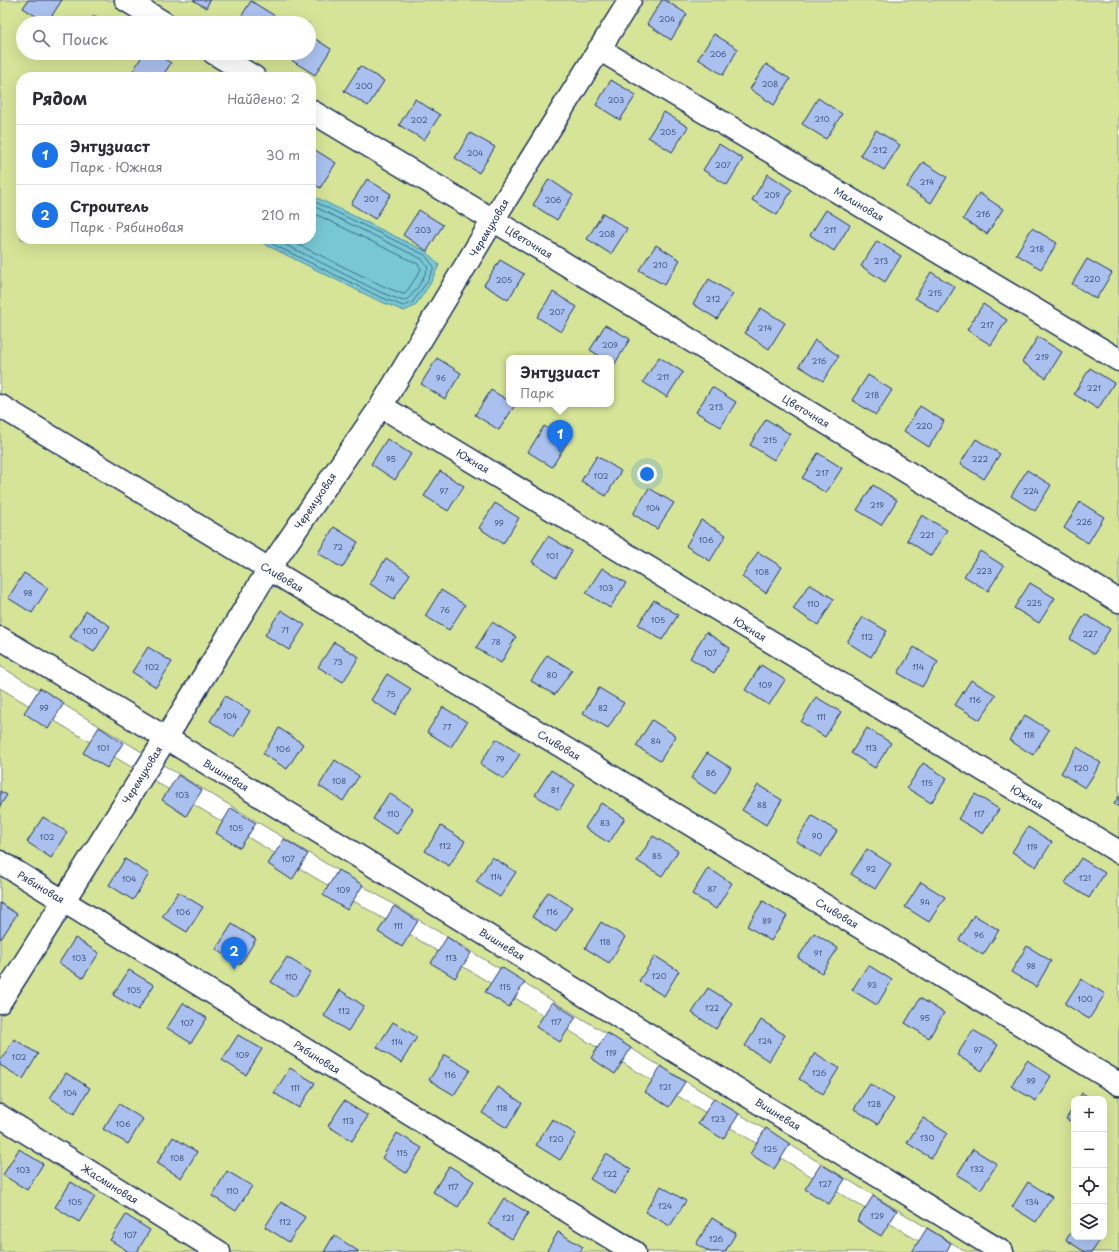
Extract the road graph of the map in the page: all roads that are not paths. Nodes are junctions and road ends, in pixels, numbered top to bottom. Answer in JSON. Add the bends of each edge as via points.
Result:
{"nodes":[{"id":1,"x":126,"y":0,"type":"edge"},
{"id":2,"x":630,"y":0,"type":"edge"},
{"id":3,"x":152,"y":16,"type":"edge"},
{"id":4,"x":600,"y":49,"type":"junction"},
{"id":5,"x":226,"y":60,"type":"edge"},
{"id":6,"x":246,"y":72,"type":"edge"},
{"id":7,"x":316,"y":114,"type":"edge"},
{"id":8,"x":493,"y":220,"type":"junction"},
{"id":9,"x":1119,"y":360,"type":"edge"},
{"id":10,"x":0,"y":406,"type":"edge"},
{"id":11,"x":381,"y":406,"type":"junction"},
{"id":12,"x":269,"y":569,"type":"junction"},
{"id":13,"x":1119,"y":601,"type":"edge"},
{"id":14,"x":0,"y":638,"type":"edge"},
{"id":15,"x":166,"y":738,"type":"junction"},
{"id":16,"x":1119,"y":852,"type":"edge"},
{"id":17,"x":0,"y":862,"type":"edge"},
{"id":18,"x":64,"y":900,"type":"junction"},
{"id":19,"x":0,"y":1002,"type":"edge"},
{"id":20,"x":1119,"y":1084,"type":"edge"},
{"id":21,"x":0,"y":1116,"type":"edge"},
{"id":22,"x":219,"y":1252,"type":"edge"},
{"id":23,"x":634,"y":1252,"type":"edge"},
{"id":24,"x":1002,"y":1252,"type":"edge"}],
"edges":[{"from":1,"to":3,"type":"street"},
{"from":2,"to":4,"type":"street","name":"Черемуховая"},
{"from":4,"to":8,"type":"street","name":"Черемуховая"},
{"from":4,"to":9,"type":"street","name":"Малиновая"},
{"from":5,"to":6,"type":"street"},
{"from":7,"to":8,"type":"street","name":"Цветочная"},
{"from":8,"to":11,"type":"street","name":"Черемуховая"},
{"from":8,"to":13,"type":"street","name":"Цветочная"},
{"from":10,"to":12,"type":"street","name":"Сливовая"},
{"from":11,"to":12,"type":"street","name":"Черемуховая"},
{"from":11,"to":16,"type":"street","name":"Южная"},
{"from":12,"to":15,"type":"street","name":"Черемуховая"},
{"from":12,"to":20,"type":"street","name":"Сливовая"},
{"from":14,"to":15,"type":"street","name":"Вишневая"},
{"from":15,"to":18,"type":"street","name":"Черемуховая"},
{"from":15,"to":24,"type":"street","name":"Вишневая"},
{"from":17,"to":18,"type":"street","name":"Рябиновая"},
{"from":18,"to":19,"type":"street","name":"Черемуховая"},
{"from":18,"to":23,"type":"street","name":"Рябиновая"},
{"from":21,"to":22,"type":"street","name":"Жасминовая"}]}
